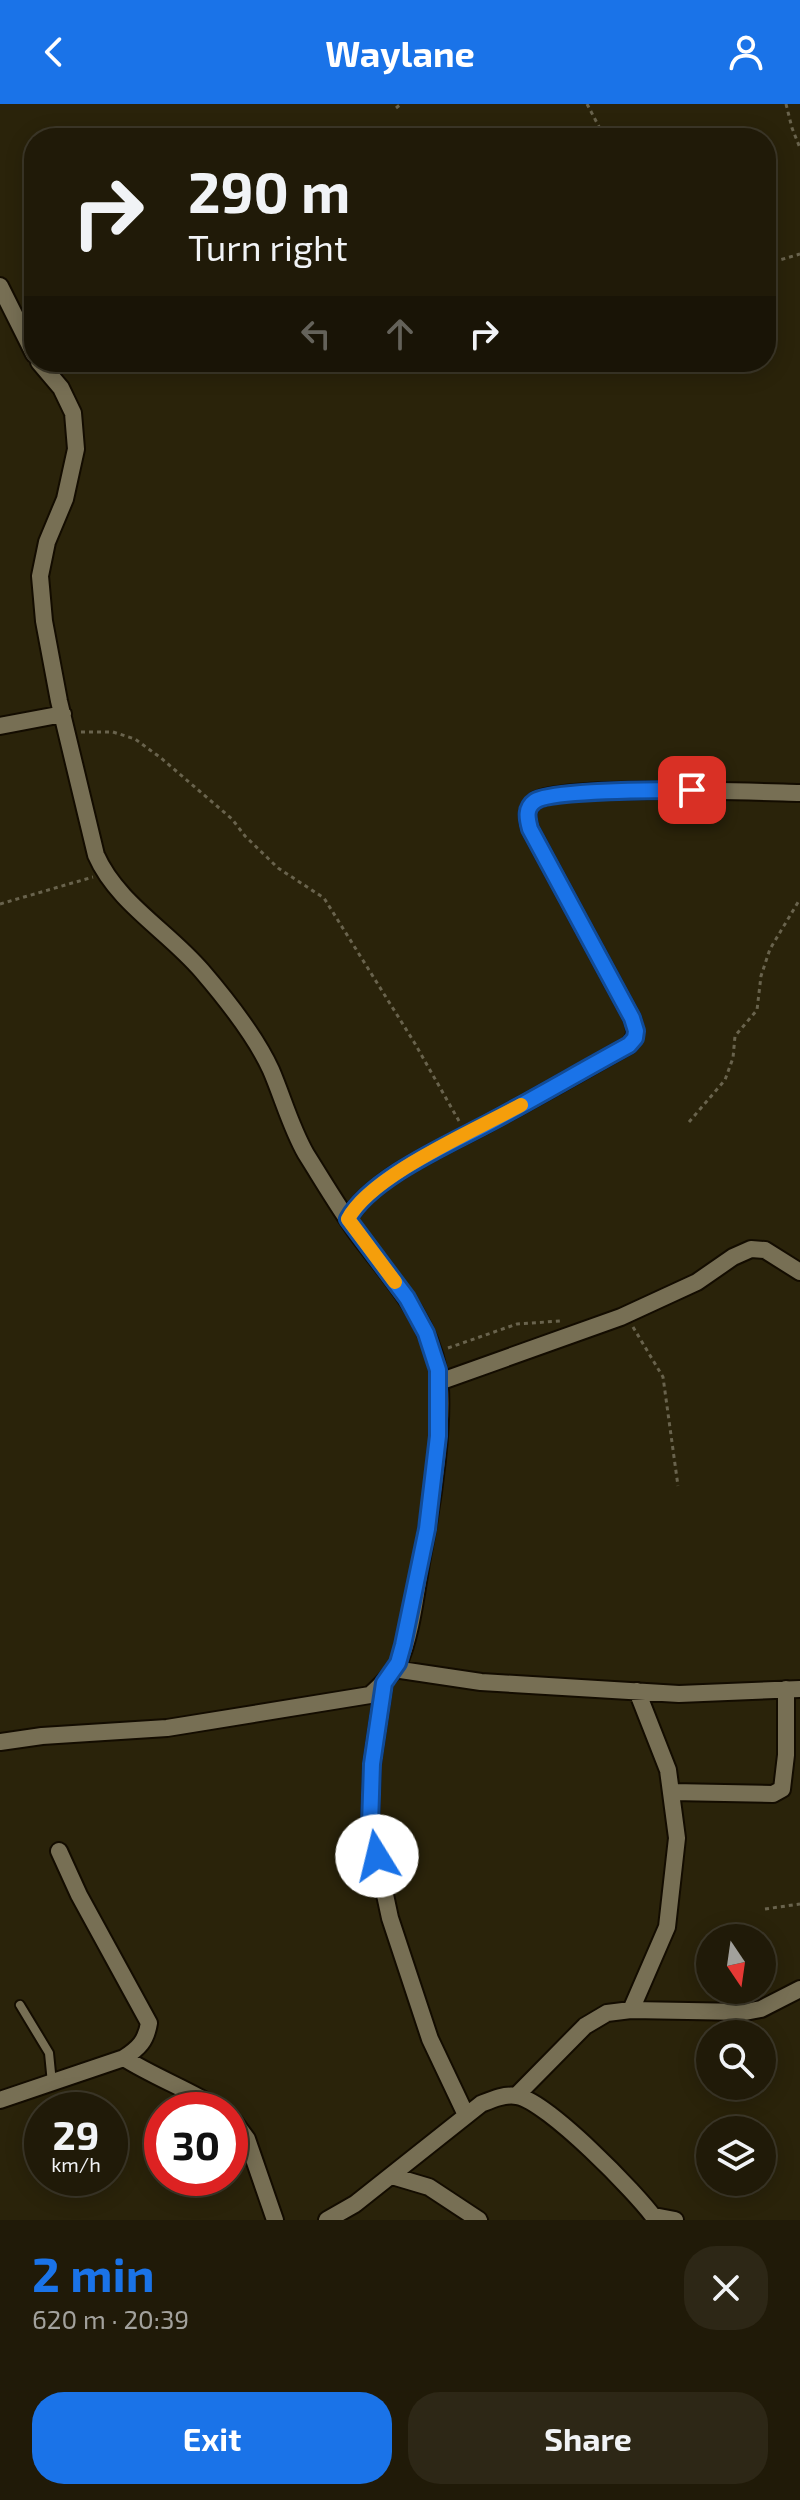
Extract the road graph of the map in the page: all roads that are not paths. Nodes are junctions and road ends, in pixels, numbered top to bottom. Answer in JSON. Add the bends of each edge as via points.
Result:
{"nodes":[{"id":1,"x":0,"y":286,"type":"edge"},
{"id":2,"x":24,"y":334,"type":"edge"},
{"id":3,"x":47,"y":372,"type":"edge"},
{"id":4,"x":63,"y":714,"type":"junction"},
{"id":5,"x":0,"y":726,"type":"edge"},
{"id":6,"x":800,"y":793,"type":"edge"},
{"id":7,"x":327,"y":1186,"type":"junction"},
{"id":8,"x":365,"y":1196,"type":"junction"},
{"id":9,"x":348,"y":1219,"type":"junction"},
{"id":10,"x":800,"y":1272,"type":"edge"},
{"id":11,"x":439,"y":1382,"type":"junction"},
{"id":12,"x":394,"y":1669,"type":"junction"},
{"id":13,"x":384,"y":1683,"type":"junction"},
{"id":14,"x":793,"y":1689,"type":"edge"},
{"id":15,"x":637,"y":1691,"type":"junction"},
{"id":16,"x":0,"y":1742,"type":"edge"},
{"id":17,"x":672,"y":1792,"type":"junction"},
{"id":18,"x":59,"y":1851,"type":"dead end"},
{"id":19,"x":800,"y":1989,"type":"edge"},
{"id":20,"x":20,"y":2005,"type":"dead end"},
{"id":21,"x":631,"y":2010,"type":"junction"},
{"id":22,"x":124,"y":2058,"type":"junction"},
{"id":23,"x":52,"y":2083,"type":"junction"},
{"id":24,"x":192,"y":2092,"type":"edge"},
{"id":25,"x":516,"y":2096,"type":"junction"},
{"id":26,"x":0,"y":2100,"type":"edge"},
{"id":27,"x":466,"y":2115,"type":"junction"},
{"id":28,"x":248,"y":2142,"type":"edge"},
{"id":29,"x":392,"y":2176,"type":"junction"},
{"id":30,"x":655,"y":2218,"type":"edge"},
{"id":31,"x":275,"y":2220,"type":"edge"},
{"id":32,"x":327,"y":2220,"type":"edge"},
{"id":33,"x":479,"y":2220,"type":"edge"},
{"id":34,"x":675,"y":2220,"type":"edge"}],
"edges":[{"from":1,"to":2,"type":"street"},
{"from":3,"to":4,"type":"street","via":[[73,413],[76,449],[40,576]]},
{"from":4,"to":5,"type":"street"},
{"from":4,"to":7,"type":"street","via":[[104,874],[181,948],[238,1018],[270,1068],[305,1152]]},
{"from":6,"to":8,"type":"street","via":[[664,790],[537,799],[528,808],[530,829],[628,1009],[635,1038],[425,1156]]},
{"from":7,"to":8,"type":"street"},
{"from":7,"to":9,"type":"street"},
{"from":8,"to":9,"type":"street"},
{"from":9,"to":11,"type":"street","via":[[407,1298],[426,1333]]},
{"from":10,"to":11,"type":"street","via":[[765,1250],[751,1249],[697,1282],[621,1317]]},
{"from":11,"to":12,"type":"street","via":[[427,1529],[408,1628]]},
{"from":12,"to":13,"type":"street"},
{"from":12,"to":15,"type":"street","via":[[481,1682]]},
{"from":13,"to":16,"type":"street","via":[[355,1699],[167,1728]]},
{"from":13,"to":27,"type":"street","via":[[370,1825],[390,1918],[430,2039]]},
{"from":14,"to":15,"type":"street"},
{"from":14,"to":17,"type":"street","via":[[782,1789],[773,1794]]},
{"from":15,"to":17,"type":"street"},
{"from":17,"to":21,"type":"street","via":[[677,1838],[667,1927]]},
{"from":18,"to":22,"type":"street","via":[[149,2023],[140,2047]]},
{"from":19,"to":21,"type":"street","via":[[745,2012]]},
{"from":20,"to":23,"type":"lane","via":[[49,2053]]},
{"from":21,"to":25,"type":"street","via":[[607,2013],[585,2026]]},
{"from":22,"to":23,"type":"street"},
{"from":22,"to":24,"type":"street"},
{"from":23,"to":26,"type":"street"},
{"from":25,"to":27,"type":"street","via":[[498,2097]]},
{"from":25,"to":30,"type":"street","via":[[534,2101],[563,2126]]},
{"from":27,"to":29,"type":"street"},
{"from":28,"to":31,"type":"street"},
{"from":29,"to":32,"type":"street"},
{"from":29,"to":33,"type":"street","via":[[429,2187]]},
{"from":30,"to":34,"type":"street"}]}
